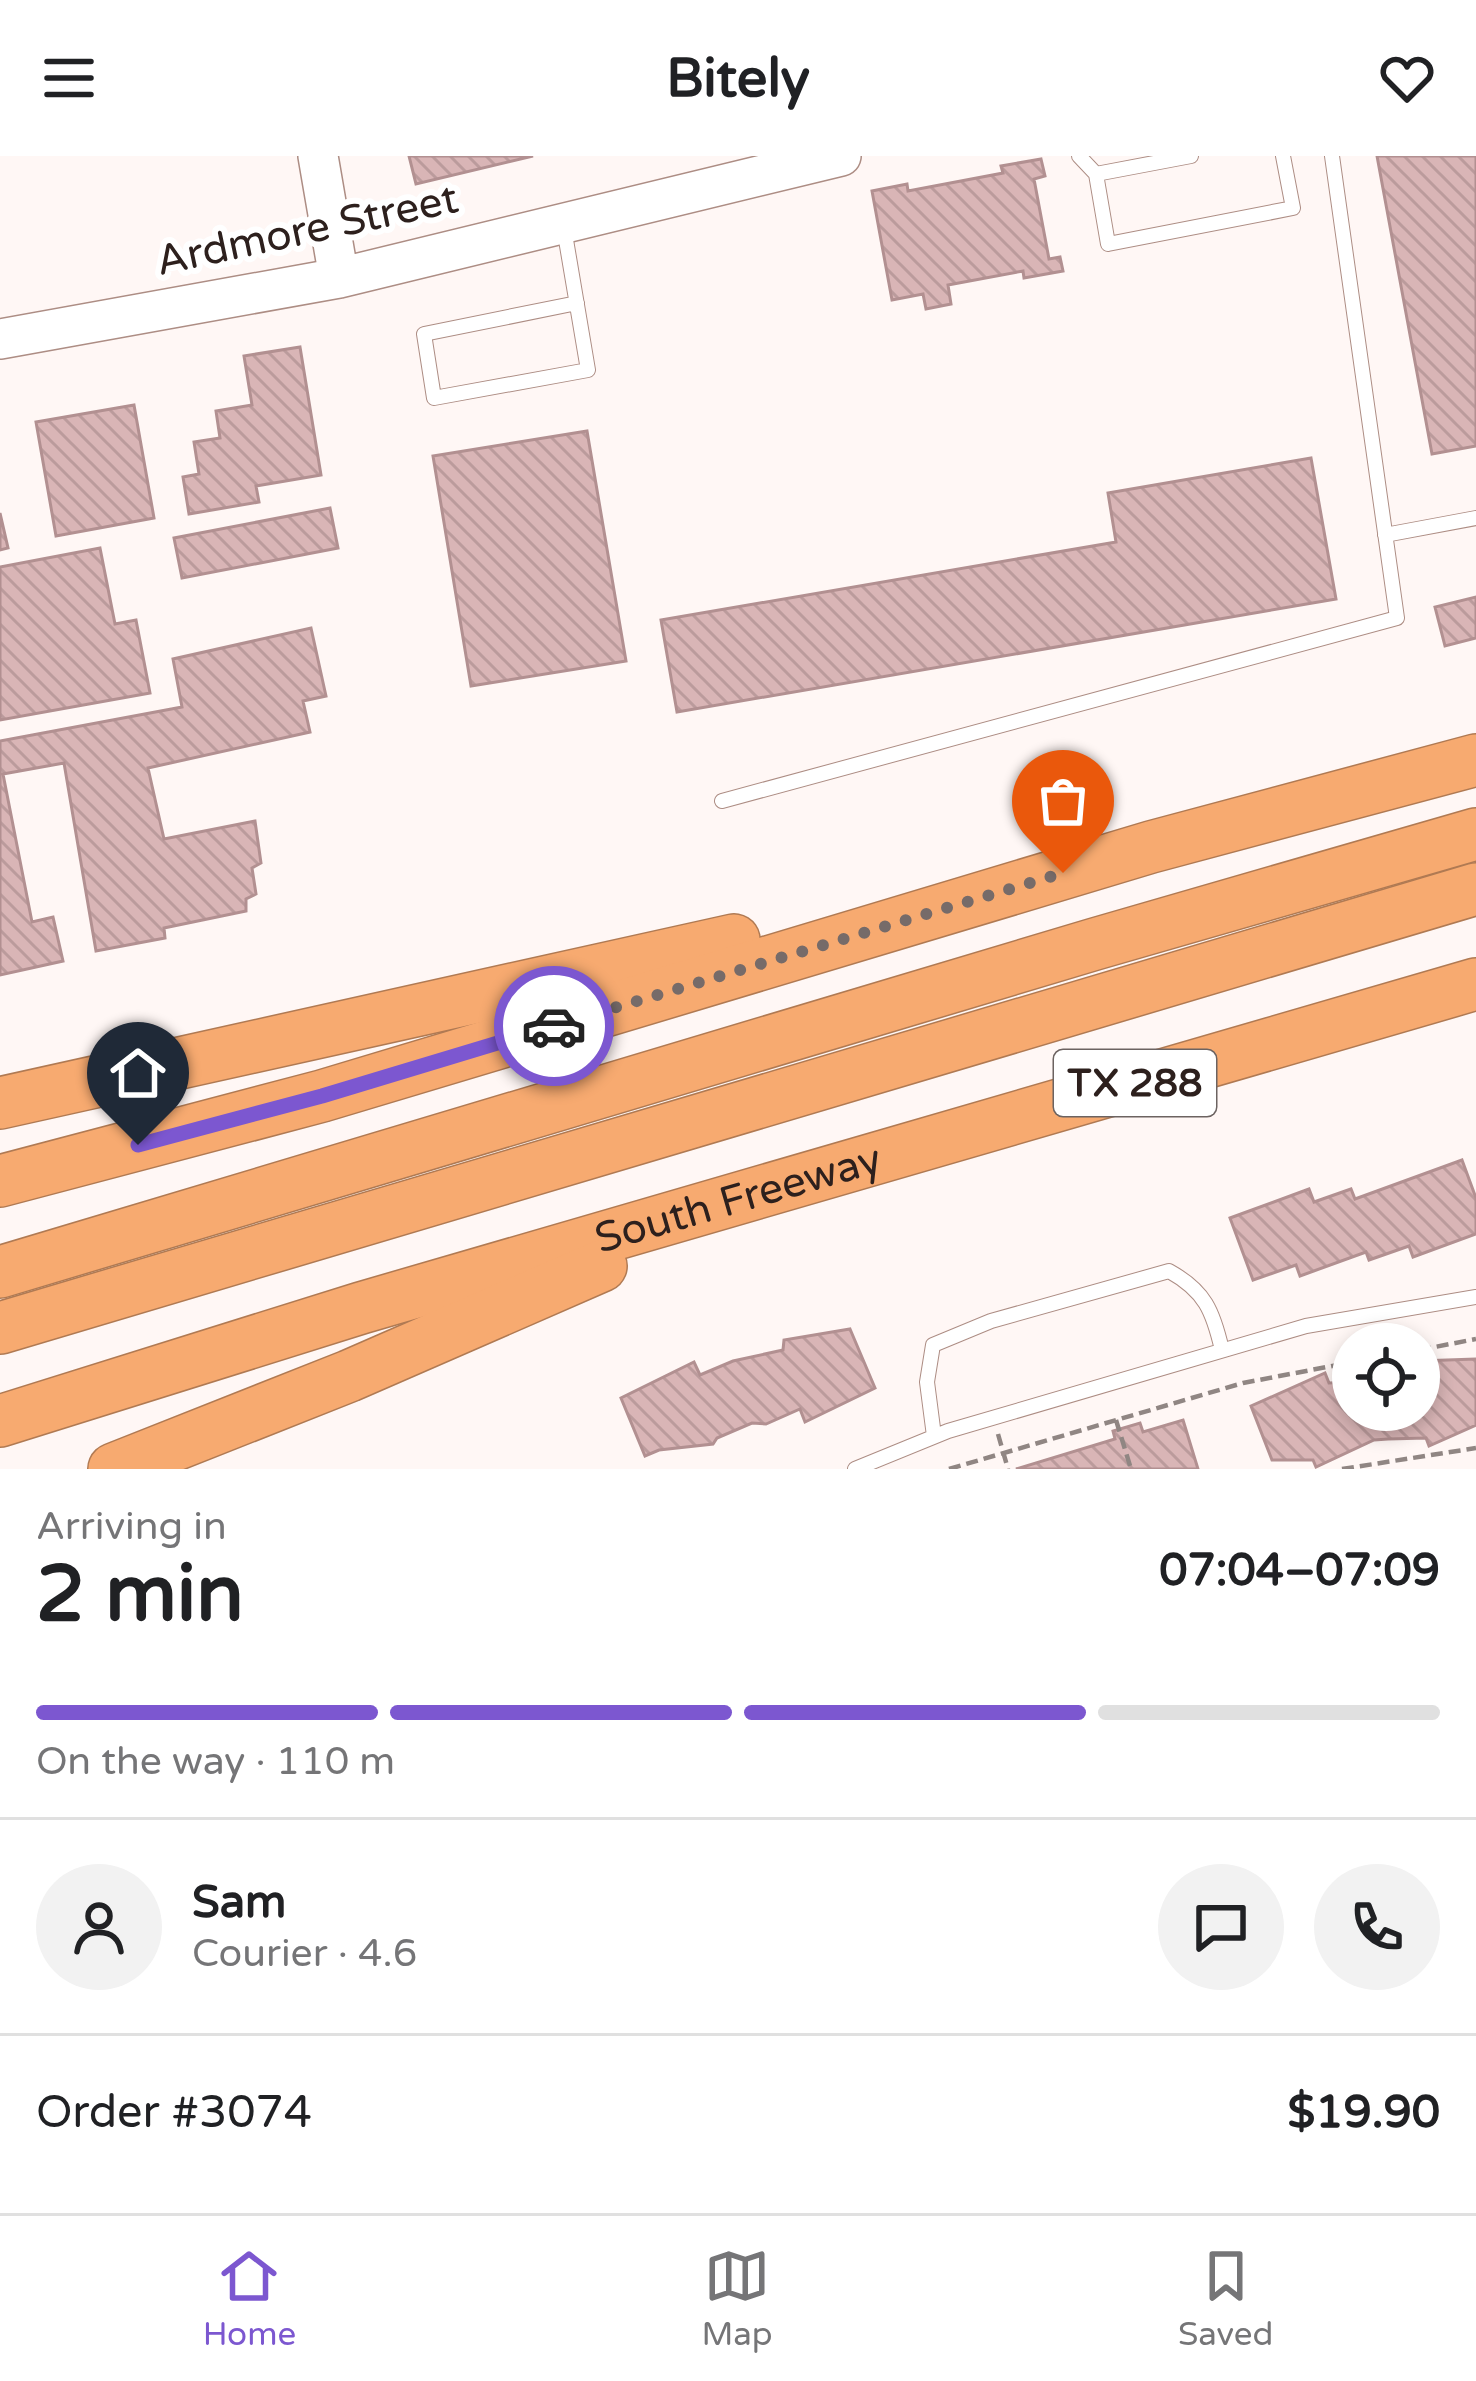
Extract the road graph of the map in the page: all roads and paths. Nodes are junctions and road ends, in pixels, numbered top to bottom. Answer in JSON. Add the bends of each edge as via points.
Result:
{"nodes":[{"id":1,"x":318,"y":156,"type":"edge"},
{"id":2,"x":841,"y":156,"type":"edge"},
{"id":3,"x":1079,"y":156,"type":"edge"},
{"id":4,"x":1191,"y":156,"type":"edge"},
{"id":5,"x":1283,"y":156,"type":"edge"},
{"id":6,"x":1332,"y":156,"type":"edge"},
{"id":7,"x":1096,"y":174,"type":"junction"},
{"id":8,"x":563,"y":224,"type":"junction"},
{"id":9,"x":339,"y":278,"type":"junction"},
{"id":10,"x":577,"y":303,"type":"junction"},
{"id":11,"x":0,"y":339,"type":"edge"},
{"id":12,"x":1476,"y":518,"type":"edge"},
{"id":13,"x":1385,"y":535,"type":"junction"},
{"id":14,"x":1476,"y":760,"type":"edge"},
{"id":15,"x":722,"y":801,"type":"dead end"},
{"id":16,"x":1476,"y":834,"type":"edge"},
{"id":17,"x":1150,"y":847,"type":"junction"},
{"id":18,"x":1476,"y":889,"type":"edge"},
{"id":19,"x":1476,"y":984,"type":"edge"},
{"id":20,"x":0,"y":1103,"type":"edge"},
{"id":21,"x":0,"y":1181,"type":"edge"},
{"id":22,"x":794,"y":1182,"type":"junction"},
{"id":23,"x":0,"y":1272,"type":"edge"},
{"id":24,"x":1476,"y":1297,"type":"edge"},
{"id":25,"x":0,"y":1328,"type":"edge"},
{"id":26,"x":1476,"y":1339,"type":"edge"},
{"id":27,"x":1440,"y":1346,"type":"edge"},
{"id":28,"x":1222,"y":1350,"type":"junction"},
{"id":29,"x":1332,"y":1366,"type":"edge"},
{"id":30,"x":994,"y":1417,"type":"junction"},
{"id":31,"x":1116,"y":1420,"type":"junction"},
{"id":32,"x":0,"y":1421,"type":"edge"},
{"id":33,"x":934,"y":1436,"type":"junction"},
{"id":34,"x":1476,"y":1448,"type":"edge"},
{"id":35,"x":1003,"y":1452,"type":"junction"},
{"id":36,"x":114,"y":1469,"type":"edge"},
{"id":37,"x":855,"y":1469,"type":"edge"},
{"id":38,"x":950,"y":1469,"type":"edge"},
{"id":39,"x":1008,"y":1469,"type":"edge"},
{"id":40,"x":1131,"y":1469,"type":"edge"},
{"id":41,"x":1342,"y":1469,"type":"edge"}],
"edges":[{"from":1,"to":9,"type":"street"},
{"from":2,"to":8,"type":"street","name":"Ardmore Street"},
{"from":3,"to":7,"type":"lane"},
{"from":4,"to":7,"type":"lane"},
{"from":5,"to":7,"type":"lane","via":[[1292,208],[1108,244]]},
{"from":6,"to":13,"type":"lane"},
{"from":8,"to":9,"type":"street","name":"Ardmore Street"},
{"from":8,"to":10,"type":"lane"},
{"from":9,"to":11,"type":"street","name":"Ardmore Street"},
{"from":10,"to":10,"type":"lane","via":[[588,370],[434,398],[424,334]]},
{"from":12,"to":13,"type":"lane"},
{"from":13,"to":15,"type":"lane","via":[[1396,618]]},
{"from":14,"to":17,"type":"highway"},
{"from":16,"to":23,"type":"highway"},
{"from":17,"to":20,"type":"highway"},
{"from":17,"to":21,"type":"highway","via":[[322,1096]]},
{"from":18,"to":25,"type":"highway"},
{"from":19,"to":22,"type":"highway","name":"South Freeway","number":"TX 288"},
{"from":22,"to":32,"type":"highway","name":"South Freeway","number":"TX 288"},
{"from":22,"to":36,"type":"highway"},
{"from":24,"to":28,"type":"lane","via":[[1306,1326]]},
{"from":26,"to":27,"type":"path"},
{"from":28,"to":30,"type":"lane"},
{"from":28,"to":33,"type":"lane","via":[[1204,1300],[1169,1271],[991,1321],[933,1346]]},
{"from":29,"to":31,"type":"path"},
{"from":30,"to":33,"type":"lane"},
{"from":30,"to":35,"type":"path"},
{"from":31,"to":35,"type":"path"},
{"from":31,"to":40,"type":"path"},
{"from":33,"to":37,"type":"lane"},
{"from":34,"to":41,"type":"path"},
{"from":35,"to":38,"type":"path"},
{"from":35,"to":39,"type":"path"}]}
